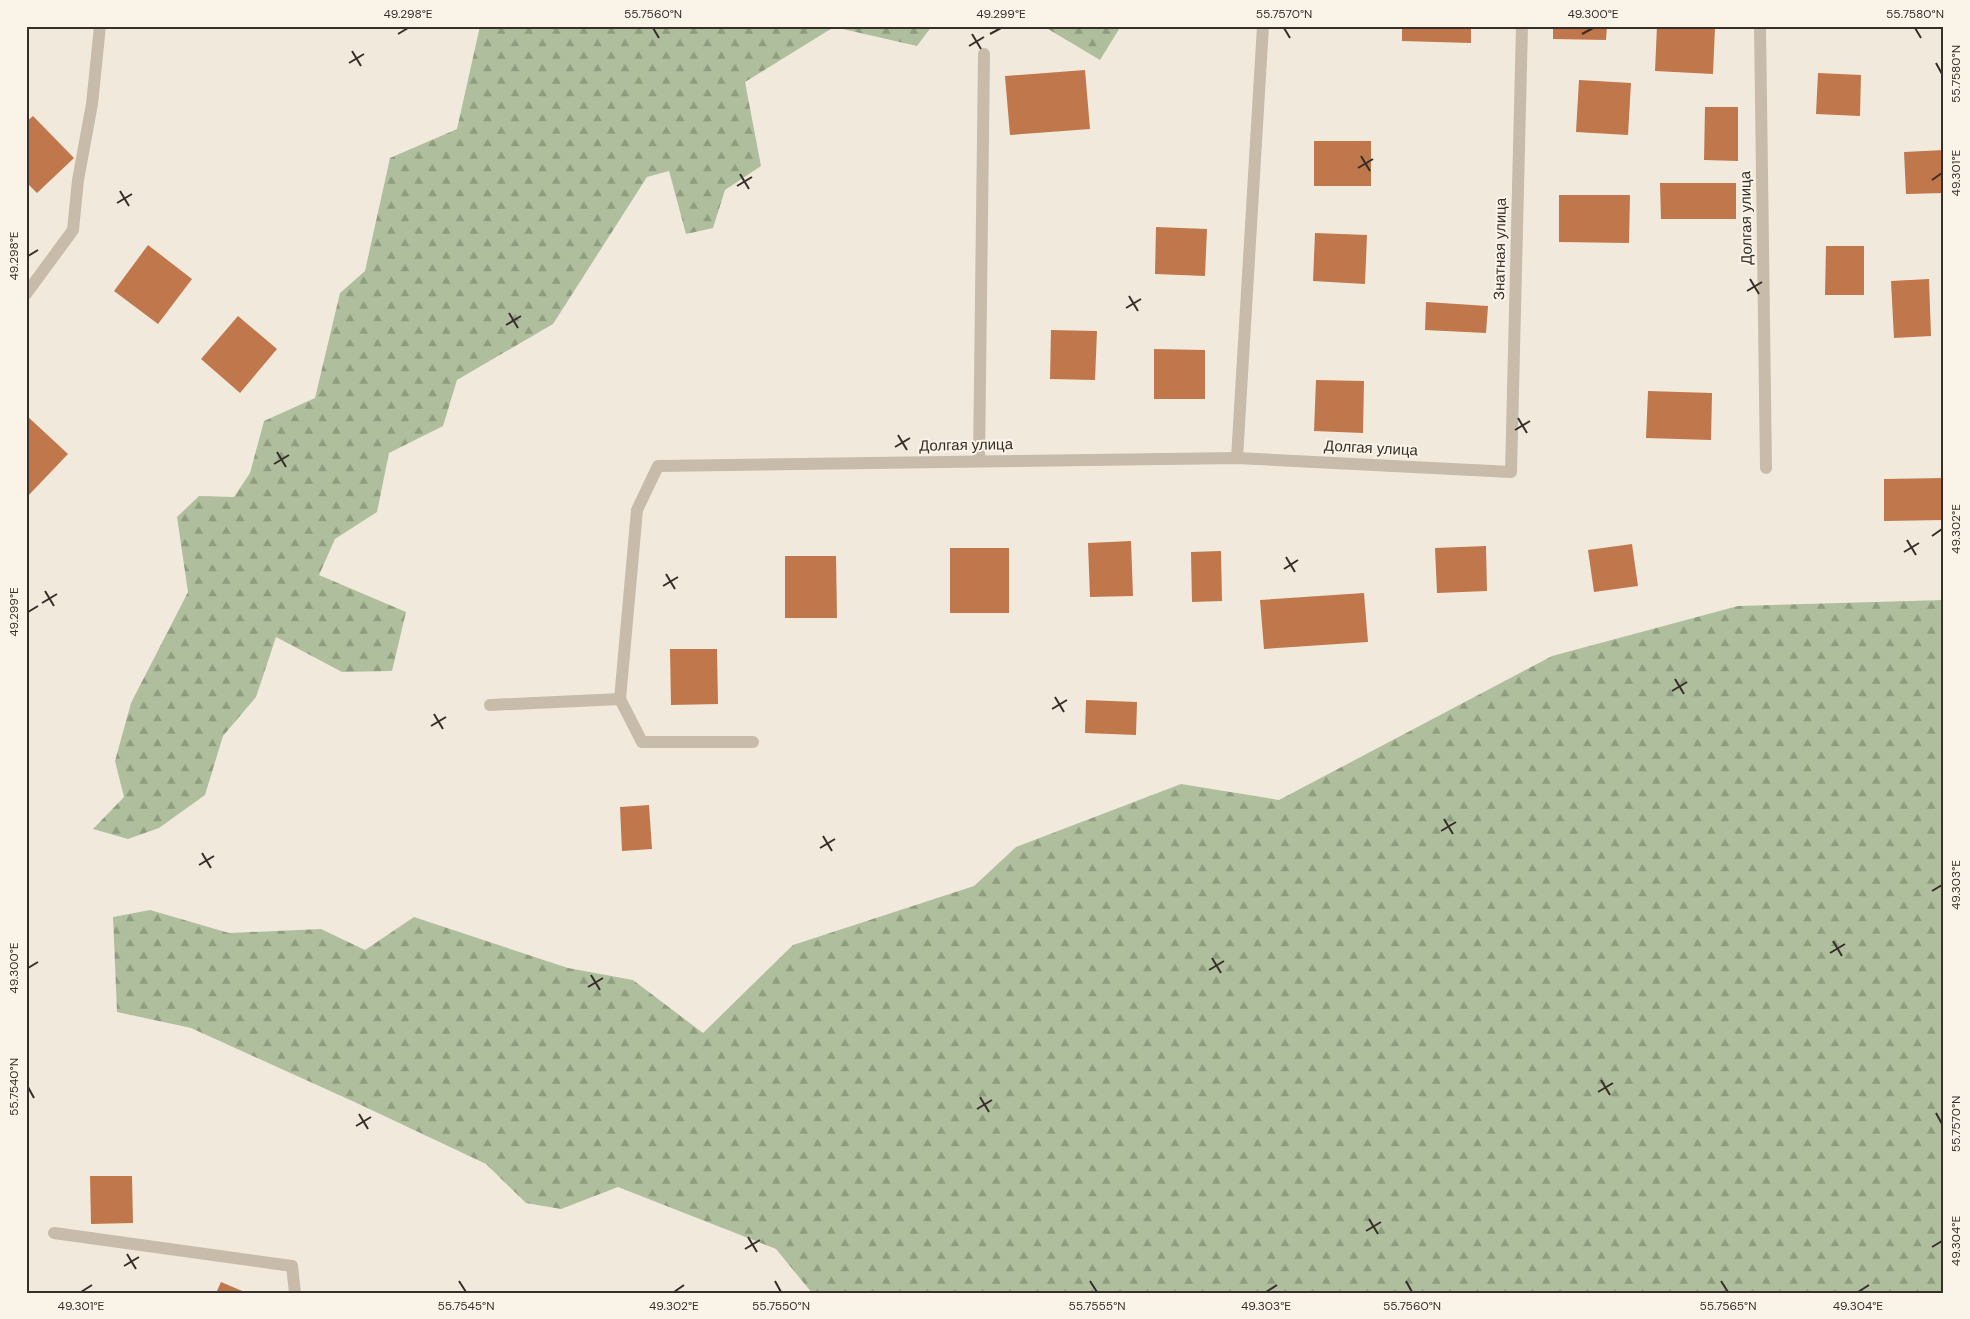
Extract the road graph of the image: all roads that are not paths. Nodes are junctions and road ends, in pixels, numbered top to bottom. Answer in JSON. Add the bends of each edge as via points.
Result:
{"nodes":[{"id":1,"x":100,"y":26,"type":"edge"},
{"id":2,"x":1263,"y":26,"type":"edge"},
{"id":3,"x":1522,"y":26,"type":"edge"},
{"id":4,"x":1760,"y":26,"type":"edge"},
{"id":5,"x":984,"y":54,"type":"dead end"},
{"id":6,"x":26,"y":294,"type":"edge"},
{"id":7,"x":1237,"y":458,"type":"junction"},
{"id":8,"x":979,"y":461,"type":"junction"},
{"id":9,"x":1766,"y":468,"type":"dead end"},
{"id":10,"x":1511,"y":472,"type":"joint"},
{"id":11,"x":620,"y":699,"type":"junction"},
{"id":12,"x":490,"y":705,"type":"dead end"},
{"id":13,"x":753,"y":742,"type":"dead end"},
{"id":14,"x":54,"y":1233,"type":"dead end"},
{"id":15,"x":294,"y":1293,"type":"edge"}],
"edges":[{"from":1,"to":6,"type":"street","via":[[73,230]]},
{"from":2,"to":7,"type":"street"},
{"from":3,"to":10,"type":"street","name":"Знатная улица"},
{"from":4,"to":9,"type":"street","name":"Долгая улица"},
{"from":5,"to":8,"type":"street"},
{"from":7,"to":8,"type":"street","name":"Долгая улица"},
{"from":7,"to":10,"type":"street","name":"Долгая улица"},
{"from":8,"to":11,"type":"street","name":"Долгая улица","via":[[658,466],[637,510]]},
{"from":11,"to":12,"type":"street"},
{"from":11,"to":13,"type":"street","via":[[642,742]]},
{"from":14,"to":15,"type":"street","via":[[292,1266]]}]}
